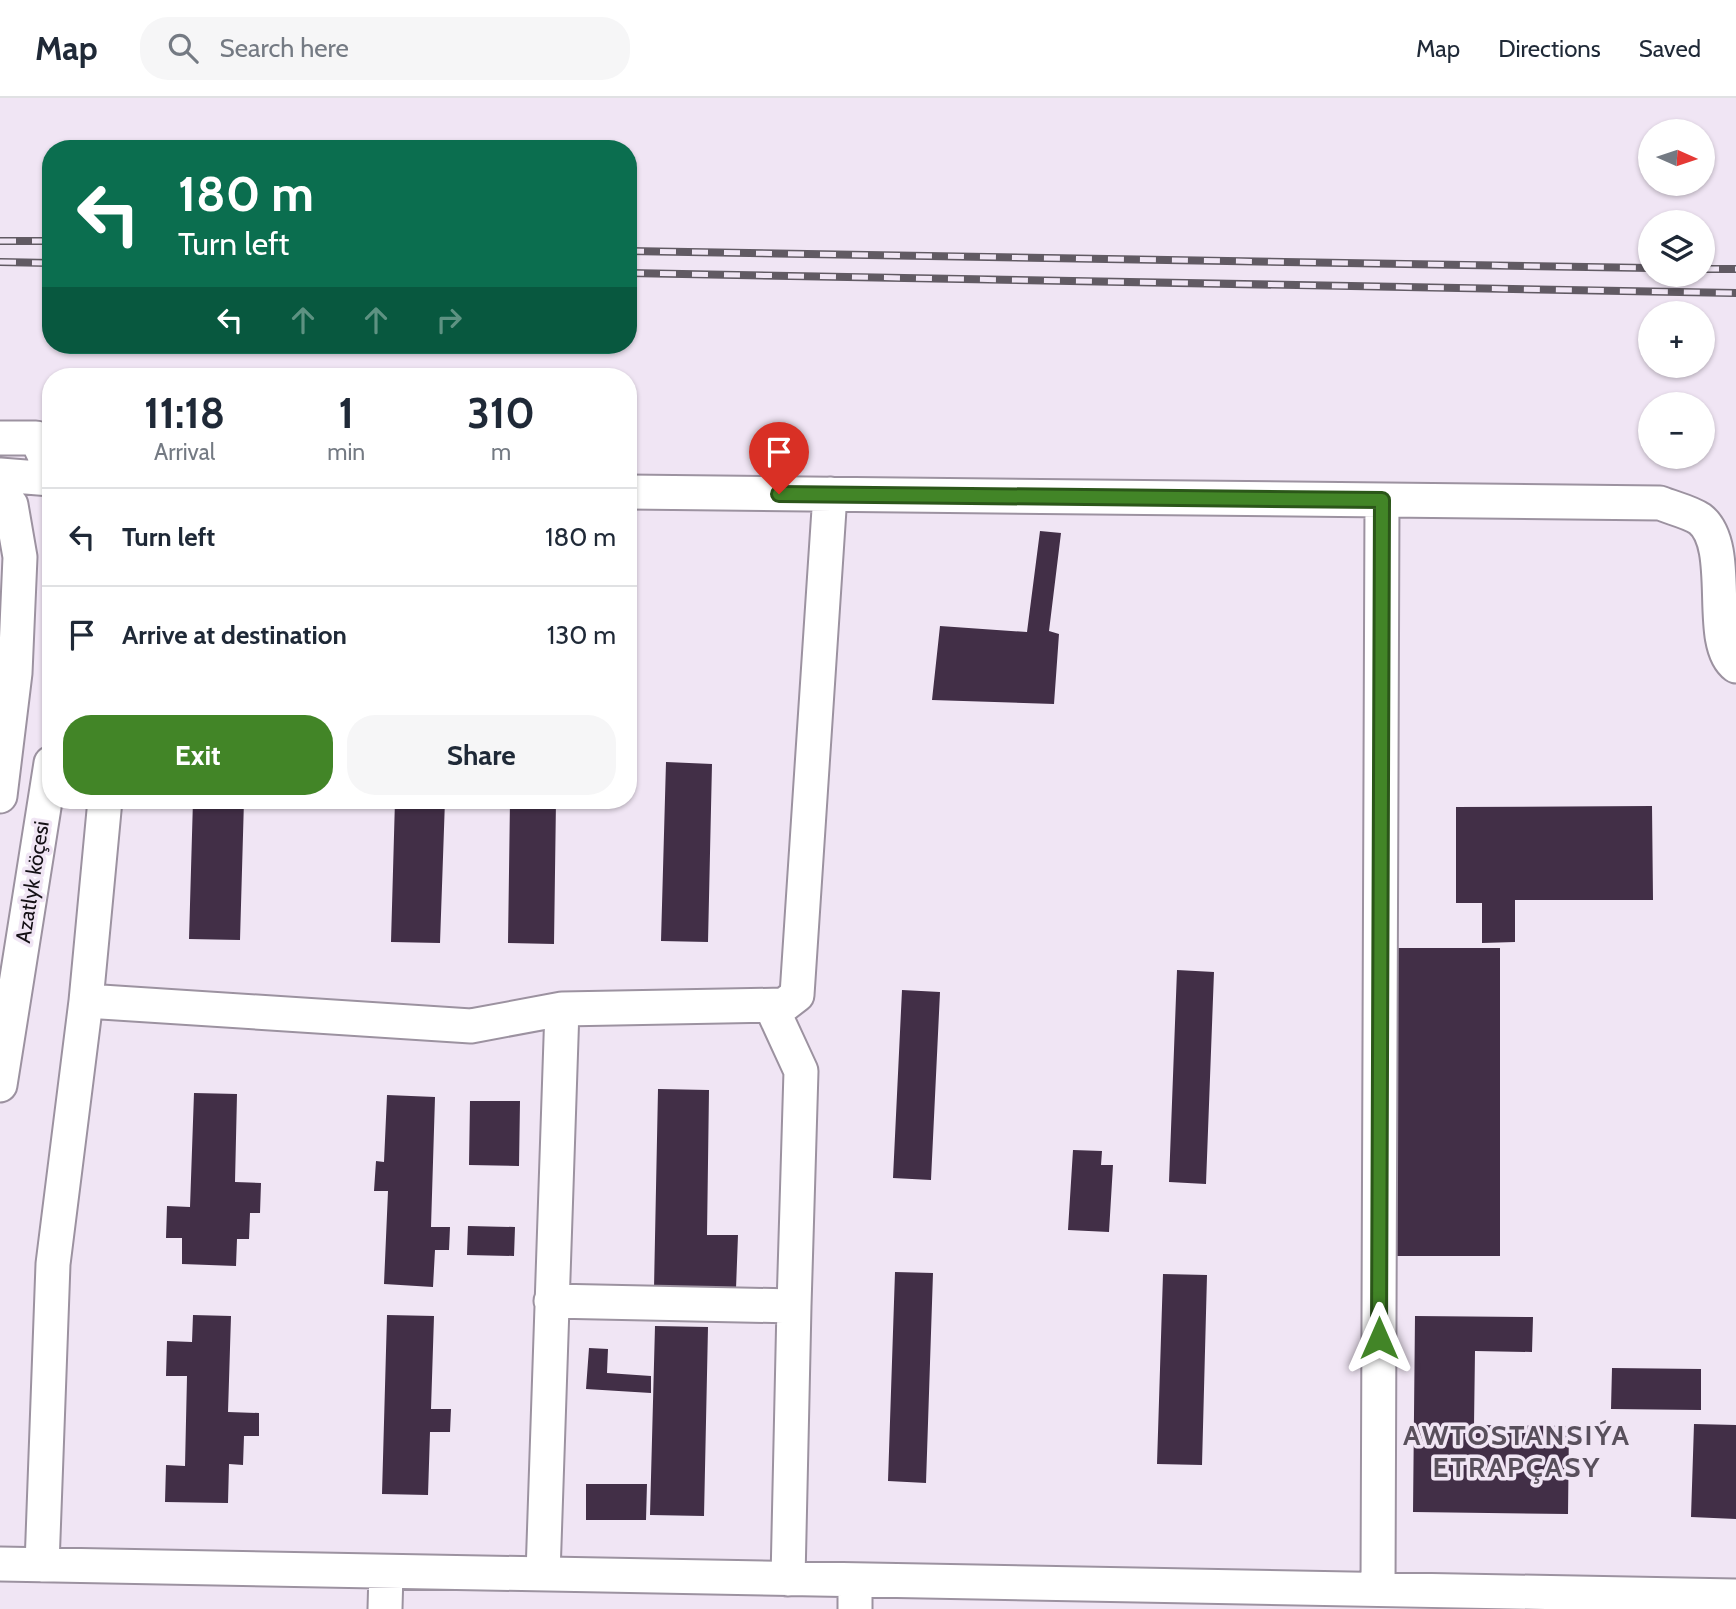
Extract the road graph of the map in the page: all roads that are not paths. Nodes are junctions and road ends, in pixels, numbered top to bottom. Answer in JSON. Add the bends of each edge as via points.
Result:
{"nodes":[{"id":1,"x":0,"y":438,"type":"edge"},
{"id":2,"x":42,"y":450,"type":"edge"},
{"id":3,"x":0,"y":475,"type":"edge"},
{"id":4,"x":42,"y":478,"type":"edge"},
{"id":5,"x":637,"y":492,"type":"edge"},
{"id":6,"x":830,"y":494,"type":"junction"},
{"id":7,"x":0,"y":495,"type":"edge"},
{"id":8,"x":1382,"y":500,"type":"junction"},
{"id":9,"x":1736,"y":666,"type":"edge"},
{"id":10,"x":0,"y":796,"type":"edge"},
{"id":11,"x":44,"y":809,"type":"edge"},
{"id":12,"x":104,"y":809,"type":"edge"},
{"id":13,"x":86,"y":1001,"type":"junction"},
{"id":14,"x":771,"y":1006,"type":"junction"},
{"id":15,"x":562,"y":1009,"type":"junction"},
{"id":16,"x":0,"y":1085,"type":"edge"},
{"id":17,"x":551,"y":1301,"type":"junction"},
{"id":18,"x":794,"y":1306,"type":"junction"},
{"id":19,"x":0,"y":1564,"type":"edge"},
{"id":20,"x":41,"y":1565,"type":"junction"},
{"id":21,"x":386,"y":1572,"type":"junction"},
{"id":22,"x":543,"y":1574,"type":"junction"},
{"id":23,"x":788,"y":1579,"type":"junction"},
{"id":24,"x":1378,"y":1589,"type":"junction"},
{"id":25,"x":855,"y":1594,"type":"edge"},
{"id":26,"x":1729,"y":1600,"type":"edge"},
{"id":27,"x":385,"y":1609,"type":"edge"}],
"edges":[{"from":1,"to":2,"type":"street","via":[[36,438]]},
{"from":3,"to":4,"type":"street"},
{"from":5,"to":6,"type":"street"},
{"from":6,"to":8,"type":"street"},
{"from":6,"to":14,"type":"street","via":[[797,995],[784,1005]]},
{"from":7,"to":10,"type":"street","via":[[11,505],[20,557],[15,673]]},
{"from":8,"to":9,"type":"street","via":[[1660,503],[1700,519],[1713,536],[1724,651]]},
{"from":8,"to":24,"type":"street"},
{"from":11,"to":16,"type":"street","name":"Azatlyk köçesi"},
{"from":12,"to":13,"type":"street"},
{"from":13,"to":15,"type":"street","via":[[471,1026]]},
{"from":13,"to":20,"type":"street","via":[[53,1264]]},
{"from":14,"to":15,"type":"street"},
{"from":14,"to":18,"type":"street","via":[[801,1072]]},
{"from":15,"to":17,"type":"street"},
{"from":17,"to":18,"type":"street"},
{"from":17,"to":22,"type":"street"},
{"from":18,"to":23,"type":"street"},
{"from":19,"to":20,"type":"street"},
{"from":20,"to":21,"type":"street"},
{"from":21,"to":22,"type":"street"},
{"from":21,"to":27,"type":"street"},
{"from":22,"to":23,"type":"street"},
{"from":23,"to":25,"type":"street"},
{"from":24,"to":25,"type":"street"},
{"from":24,"to":26,"type":"street"}]}
